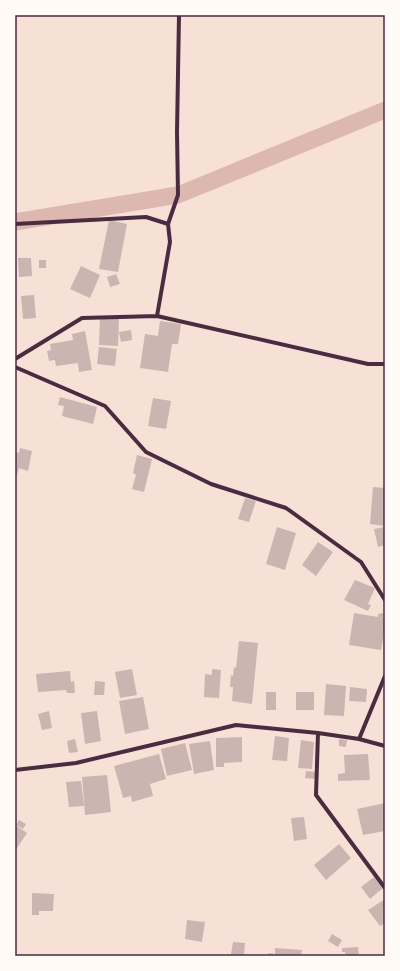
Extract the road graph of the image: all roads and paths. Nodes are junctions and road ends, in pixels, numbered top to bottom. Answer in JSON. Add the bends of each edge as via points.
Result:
{"nodes":[{"id":1,"x":180,"y":15,"type":"edge"},
{"id":2,"x":15,"y":224,"type":"edge"},
{"id":3,"x":168,"y":224,"type":"junction"},
{"id":4,"x":157,"y":316,"type":"junction"},
{"id":5,"x":15,"y":359,"type":"edge"},
{"id":6,"x":385,"y":364,"type":"edge"},
{"id":7,"x":15,"y":367,"type":"edge"},
{"id":8,"x":385,"y":600,"type":"edge"},
{"id":9,"x":385,"y":676,"type":"edge"},
{"id":10,"x":318,"y":733,"type":"junction"},
{"id":11,"x":359,"y":739,"type":"junction"},
{"id":12,"x":385,"y":746,"type":"edge"},
{"id":13,"x":15,"y":770,"type":"edge"},
{"id":14,"x":385,"y":888,"type":"edge"}],
"edges":[{"from":1,"to":3,"type":"street","via":[[178,195]]},
{"from":2,"to":3,"type":"street","via":[[146,217]]},
{"from":3,"to":4,"type":"street","via":[[170,242]]},
{"from":4,"to":5,"type":"street","via":[[82,318]]},
{"from":4,"to":6,"type":"street","via":[[368,364]]},
{"from":7,"to":8,"type":"street","via":[[105,406],[146,452],[211,484],[286,508],[361,562]]},
{"from":9,"to":11,"type":"street"},
{"from":10,"to":11,"type":"street"},
{"from":10,"to":13,"type":"street","via":[[236,725],[76,763]]},
{"from":10,"to":14,"type":"street","via":[[316,795]]},
{"from":11,"to":12,"type":"street"}]}
